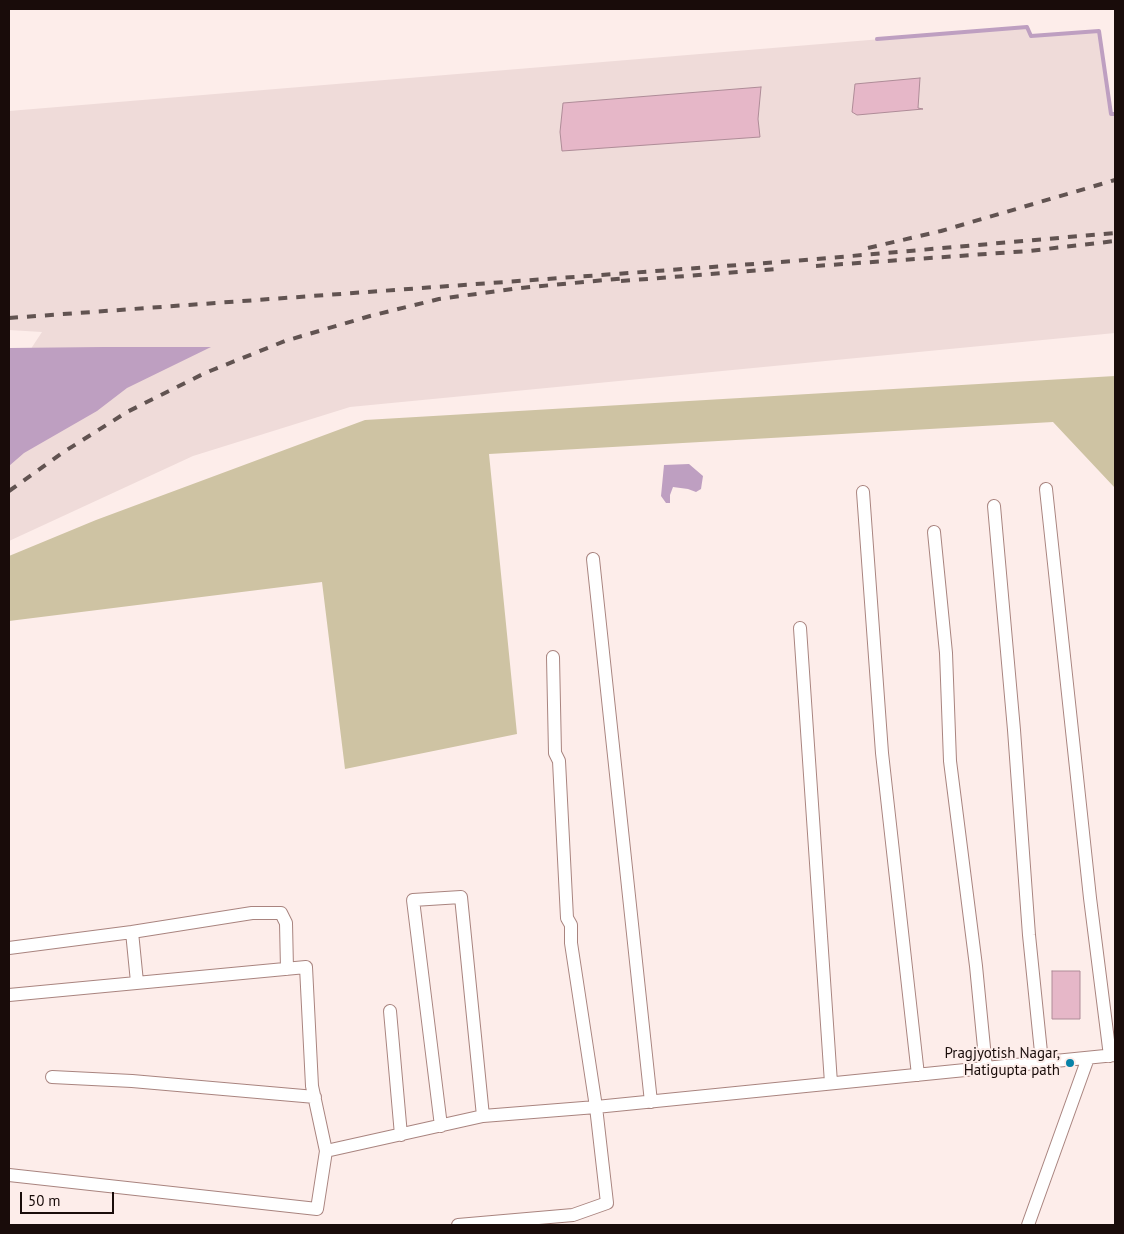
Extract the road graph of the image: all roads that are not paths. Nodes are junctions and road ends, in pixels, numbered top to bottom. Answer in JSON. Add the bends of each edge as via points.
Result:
{"nodes":[{"id":1,"x":1046,"y":489,"type":"dead end"},
{"id":2,"x":863,"y":492,"type":"dead end"},
{"id":3,"x":994,"y":506,"type":"dead end"},
{"id":4,"x":934,"y":532,"type":"dead end"},
{"id":5,"x":593,"y":559,"type":"dead end"},
{"id":6,"x":800,"y":628,"type":"dead end"},
{"id":7,"x":553,"y":657,"type":"dead end"},
{"id":8,"x":132,"y":932,"type":"junction"},
{"id":9,"x":9,"y":948,"type":"edge"},
{"id":10,"x":287,"y":970,"type":"junction"},
{"id":11,"x":138,"y":982,"type":"junction"},
{"id":12,"x":9,"y":996,"type":"edge"},
{"id":13,"x":390,"y":1011,"type":"dead end"},
{"id":14,"x":1113,"y":1056,"type":"edge"},
{"id":15,"x":1088,"y":1058,"type":"junction"},
{"id":16,"x":1042,"y":1062,"type":"junction"},
{"id":17,"x":986,"y":1068,"type":"junction"},
{"id":18,"x":918,"y":1075,"type":"junction"},
{"id":19,"x":52,"y":1077,"type":"dead end"},
{"id":20,"x":831,"y":1083,"type":"junction"},
{"id":21,"x":315,"y":1097,"type":"junction"},
{"id":22,"x":651,"y":1102,"type":"junction"},
{"id":23,"x":596,"y":1107,"type":"junction"},
{"id":24,"x":483,"y":1116,"type":"junction"},
{"id":25,"x":441,"y":1120,"type":"junction"},
{"id":26,"x":402,"y":1135,"type":"junction"},
{"id":27,"x":326,"y":1152,"type":"junction"},
{"id":28,"x":9,"y":1175,"type":"edge"},
{"id":29,"x":458,"y":1225,"type":"edge"},
{"id":30,"x":1028,"y":1225,"type":"edge"}],
"edges":[{"from":1,"to":14,"type":"street","via":[[1090,898]]},
{"from":2,"to":18,"type":"street","via":[[882,753]]},
{"from":3,"to":16,"type":"street"},
{"from":4,"to":17,"type":"street","via":[[946,653],[950,762]]},
{"from":5,"to":22,"type":"street"},
{"from":6,"to":20,"type":"street"},
{"from":7,"to":23,"type":"street","via":[[567,918],[571,925]]},
{"from":8,"to":9,"type":"street"},
{"from":8,"to":10,"type":"street","via":[[252,913],[281,913],[286,923]]},
{"from":8,"to":11,"type":"street"},
{"from":10,"to":11,"type":"street"},
{"from":10,"to":21,"type":"street","via":[[306,967]]},
{"from":11,"to":12,"type":"street"},
{"from":13,"to":26,"type":"street"},
{"from":14,"to":15,"type":"street"},
{"from":15,"to":16,"type":"street"},
{"from":15,"to":30,"type":"street"},
{"from":16,"to":17,"type":"street"},
{"from":17,"to":18,"type":"street"},
{"from":18,"to":20,"type":"street"},
{"from":19,"to":21,"type":"street"},
{"from":20,"to":22,"type":"street"},
{"from":21,"to":27,"type":"street"},
{"from":22,"to":23,"type":"street"},
{"from":23,"to":24,"type":"street"},
{"from":23,"to":29,"type":"street","via":[[608,1203],[573,1214]]},
{"from":24,"to":25,"type":"street"},
{"from":24,"to":25,"type":"street","via":[[461,897],[412,900]]},
{"from":25,"to":26,"type":"street"},
{"from":26,"to":27,"type":"street"},
{"from":27,"to":28,"type":"street","via":[[317,1209]]}]}
